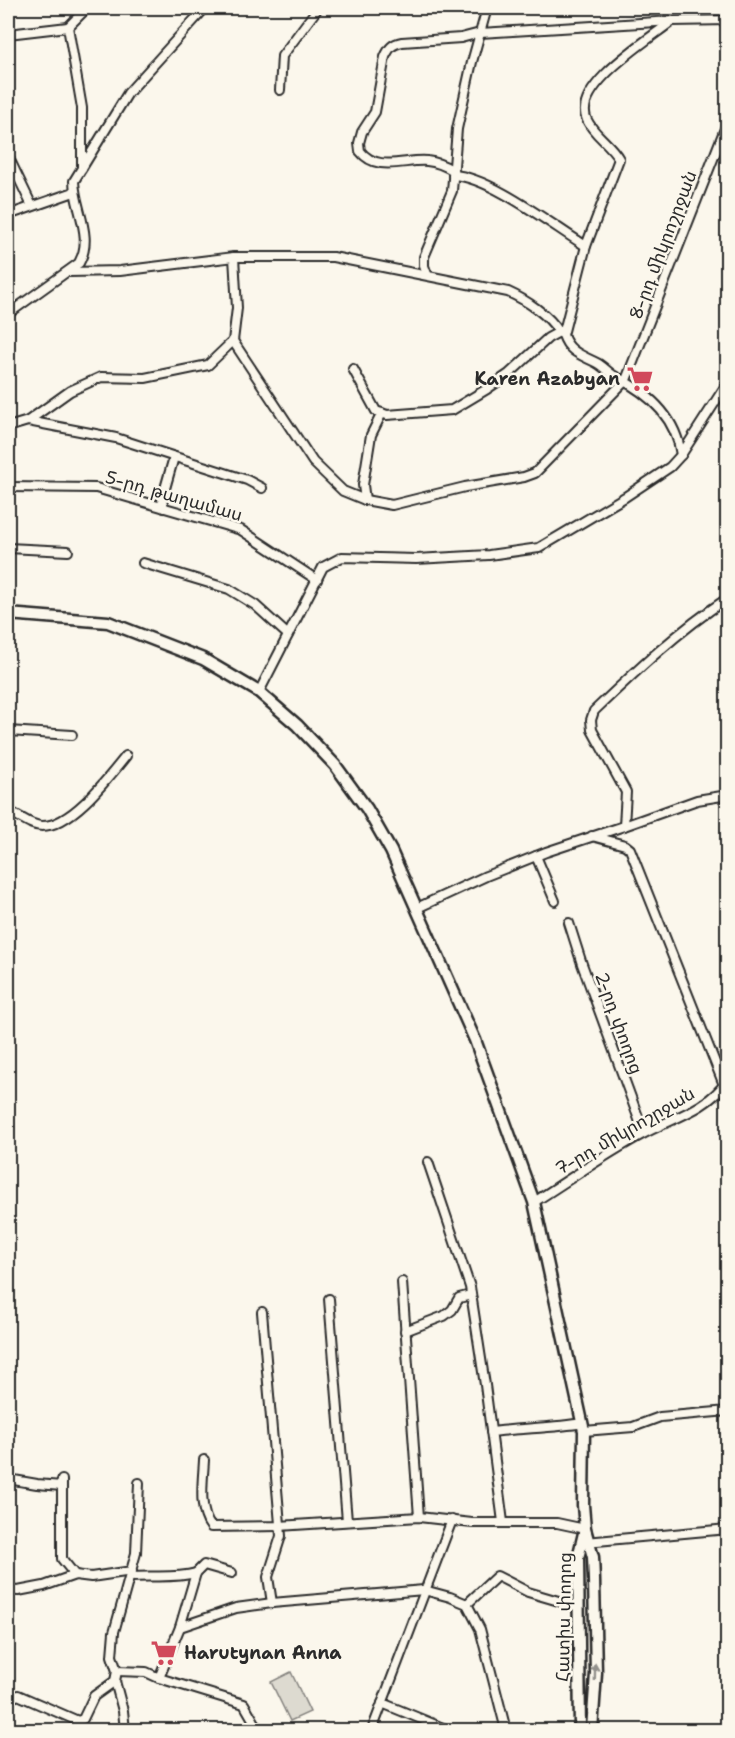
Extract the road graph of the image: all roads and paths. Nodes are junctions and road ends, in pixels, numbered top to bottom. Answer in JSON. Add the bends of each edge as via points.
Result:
{"nodes":[{"id":1,"x":87,"y":8,"type":"edge"},
{"id":2,"x":205,"y":8,"type":"edge"},
{"id":3,"x":318,"y":8,"type":"edge"},
{"id":4,"x":487,"y":8,"type":"edge"},
{"id":5,"x":728,"y":20,"type":"edge"},
{"id":6,"x":672,"y":21,"type":"junction"},
{"id":7,"x":68,"y":27,"type":"junction"},
{"id":8,"x":480,"y":33,"type":"junction"},
{"id":9,"x":8,"y":34,"type":"edge"},
{"id":10,"x":280,"y":90,"type":"dead end"},
{"id":11,"x":728,"y":121,"type":"edge"},
{"id":12,"x":8,"y":156,"type":"edge"},
{"id":13,"x":81,"y":169,"type":"junction"},
{"id":14,"x":454,"y":173,"type":"junction"},
{"id":15,"x":74,"y":192,"type":"junction"},
{"id":16,"x":32,"y":206,"type":"junction"},
{"id":17,"x":8,"y":215,"type":"edge"},
{"id":18,"x":586,"y":246,"type":"junction"},
{"id":19,"x":234,"y":257,"type":"junction"},
{"id":20,"x":69,"y":272,"type":"junction"},
{"id":21,"x":427,"y":274,"type":"junction"},
{"id":22,"x":8,"y":314,"type":"edge"},
{"id":23,"x":561,"y":334,"type":"junction"},
{"id":24,"x":233,"y":341,"type":"junction"},
{"id":25,"x":353,"y":369,"type":"dead end"},
{"id":26,"x":626,"y":380,"type":"junction"},
{"id":27,"x":728,"y":382,"type":"edge"},
{"id":28,"x":382,"y":413,"type":"junction"},
{"id":29,"x":28,"y":421,"type":"junction"},
{"id":30,"x":8,"y":427,"type":"edge"},
{"id":31,"x":681,"y":455,"type":"junction"},
{"id":32,"x":174,"y":457,"type":"junction"},
{"id":33,"x":8,"y":487,"type":"edge"},
{"id":34,"x":262,"y":488,"type":"dead end"},
{"id":35,"x":364,"y":500,"type":"junction"},
{"id":36,"x":164,"y":508,"type":"junction"},
{"id":37,"x":8,"y":548,"type":"edge"},
{"id":38,"x":68,"y":550,"type":"dead end"},
{"id":39,"x":142,"y":563,"type":"dead end"},
{"id":40,"x":317,"y":580,"type":"junction"},
{"id":41,"x":728,"y":598,"type":"edge"},
{"id":42,"x":8,"y":614,"type":"edge"},
{"id":43,"x":288,"y":635,"type":"junction"},
{"id":44,"x":259,"y":692,"type":"junction"},
{"id":45,"x":8,"y":731,"type":"edge"},
{"id":46,"x":72,"y":735,"type":"dead end"},
{"id":47,"x":126,"y":756,"type":"dead end"},
{"id":48,"x":728,"y":795,"type":"edge"},
{"id":49,"x":8,"y":812,"type":"edge"},
{"id":50,"x":624,"y":826,"type":"junction"},
{"id":51,"x":592,"y":836,"type":"junction"},
{"id":52,"x":536,"y":856,"type":"junction"},
{"id":53,"x":555,"y":901,"type":"dead end"},
{"id":54,"x":417,"y":908,"type":"junction"},
{"id":55,"x":569,"y":923,"type":"dead end"},
{"id":56,"x":725,"y":1087,"type":"edge"},
{"id":57,"x":644,"y":1133,"type":"junction"},
{"id":58,"x":428,"y":1162,"type":"dead end"},
{"id":59,"x":534,"y":1202,"type":"junction"},
{"id":60,"x":402,"y":1282,"type":"dead end"},
{"id":61,"x":471,"y":1295,"type":"junction"},
{"id":62,"x":329,"y":1299,"type":"dead end"},
{"id":63,"x":262,"y":1311,"type":"dead end"},
{"id":64,"x":405,"y":1331,"type":"junction"},
{"id":65,"x":728,"y":1411,"type":"edge"},
{"id":66,"x":583,"y":1427,"type":"junction"},
{"id":67,"x":491,"y":1432,"type":"junction"},
{"id":68,"x":204,"y":1460,"type":"dead end"},
{"id":69,"x":8,"y":1479,"type":"edge"},
{"id":70,"x":139,"y":1483,"type":"dead end"},
{"id":71,"x":419,"y":1517,"type":"junction"},
{"id":72,"x":347,"y":1521,"type":"junction"},
{"id":73,"x":452,"y":1521,"type":"junction"},
{"id":74,"x":503,"y":1522,"type":"junction"},
{"id":75,"x":279,"y":1526,"type":"junction"},
{"id":76,"x":585,"y":1528,"type":"junction"},
{"id":77,"x":728,"y":1529,"type":"edge"},
{"id":78,"x":585,"y":1542,"type":"junction"},
{"id":79,"x":196,"y":1573,"type":"junction"},
{"id":80,"x":232,"y":1573,"type":"dead end"},
{"id":81,"x":131,"y":1574,"type":"junction"},
{"id":82,"x":75,"y":1575,"type":"junction"},
{"id":83,"x":424,"y":1590,"type":"junction"},
{"id":84,"x":8,"y":1592,"type":"edge"},
{"id":85,"x":272,"y":1603,"type":"junction"},
{"id":86,"x":467,"y":1604,"type":"junction"},
{"id":87,"x":579,"y":1607,"type":"junction"},
{"id":88,"x":180,"y":1627,"type":"junction"},
{"id":89,"x":117,"y":1671,"type":"junction"},
{"id":90,"x":159,"y":1678,"type":"junction"},
{"id":91,"x":115,"y":1681,"type":"junction"},
{"id":92,"x":8,"y":1700,"type":"edge"},
{"id":93,"x":382,"y":1703,"type":"junction"},
{"id":94,"x":82,"y":1719,"type":"junction"},
{"id":95,"x":80,"y":1731,"type":"edge"},
{"id":96,"x":125,"y":1731,"type":"edge"},
{"id":97,"x":259,"y":1731,"type":"edge"},
{"id":98,"x":372,"y":1731,"type":"edge"},
{"id":99,"x":448,"y":1731,"type":"edge"},
{"id":100,"x":506,"y":1731,"type":"edge"},
{"id":101,"x":580,"y":1731,"type":"edge"},
{"id":102,"x":592,"y":1731,"type":"edge"}],
"edges":[{"from":1,"to":7,"type":"street"},
{"from":2,"to":13,"type":"street","via":[[128,93]]},
{"from":3,"to":10,"type":"street","via":[[282,56]]},
{"from":4,"to":8,"type":"street"},
{"from":5,"to":6,"type":"street"},
{"from":6,"to":8,"type":"street"},
{"from":6,"to":18,"type":"street","via":[[631,50],[592,90],[584,105],[591,128],[619,159]]},
{"from":7,"to":9,"type":"street"},
{"from":7,"to":13,"type":"street","via":[[82,108]]},
{"from":8,"to":14,"type":"street","via":[[457,129]]},
{"from":8,"to":14,"type":"street","via":[[402,42],[390,47],[374,115],[360,140],[363,154],[382,163],[426,161],[447,166]]},
{"from":11,"to":26,"type":"street","name":"8-րդ միկրոշրջան"},
{"from":12,"to":16,"type":"street"},
{"from":13,"to":15,"type":"street","via":[[74,181]]},
{"from":14,"to":18,"type":"street","via":[[541,214]]},
{"from":14,"to":21,"type":"street","via":[[452,191],[424,257]]},
{"from":15,"to":16,"type":"street"},
{"from":15,"to":20,"type":"street","via":[[86,235],[85,253]]},
{"from":16,"to":17,"type":"street"},
{"from":18,"to":23,"type":"street"},
{"from":19,"to":20,"type":"street","via":[[120,271]]},
{"from":19,"to":21,"type":"street","via":[[333,257]]},
{"from":19,"to":24,"type":"street","via":[[237,308]]},
{"from":20,"to":22,"type":"street"},
{"from":21,"to":23,"type":"street","via":[[514,295],[549,319]]},
{"from":23,"to":26,"type":"street","via":[[573,351]]},
{"from":23,"to":28,"type":"street","via":[[548,338],[508,374],[452,410]]},
{"from":24,"to":29,"type":"street","via":[[208,365],[145,378],[101,376],[70,391]]},
{"from":24,"to":35,"type":"street","via":[[313,462],[343,491]]},
{"from":25,"to":28,"type":"street","via":[[376,411]]},
{"from":26,"to":31,"type":"street","via":[[663,411],[676,433]]},
{"from":26,"to":35,"type":"street","via":[[535,473],[392,505]]},
{"from":27,"to":31,"type":"street"},
{"from":28,"to":35,"type":"street","via":[[370,435]]},
{"from":29,"to":30,"type":"street"},
{"from":29,"to":32,"type":"street","via":[[116,438]]},
{"from":31,"to":40,"type":"street","via":[[625,497],[539,548],[489,555],[342,558],[323,567]]},
{"from":32,"to":34,"type":"street"},
{"from":32,"to":36,"type":"street","via":[[162,499]]},
{"from":33,"to":36,"type":"street","name":"5-րդ թաղամաս","via":[[96,488]]},
{"from":36,"to":40,"type":"street","name":"5-րդ թաղամաս","via":[[241,530]]},
{"from":37,"to":38,"type":"street"},
{"from":39,"to":43,"type":"street","via":[[229,590],[255,605]]},
{"from":40,"to":43,"type":"street"},
{"from":41,"to":50,"type":"street","via":[[651,656],[594,711],[592,730],[626,792]]},
{"from":42,"to":44,"type":"main road","name":"Հատիս փողոց","via":[[108,622],[202,658]]},
{"from":43,"to":44,"type":"street"},
{"from":44,"to":54,"type":"main road","name":"Հատիս փողոց","via":[[335,765],[367,809]]},
{"from":45,"to":46,"type":"street"},
{"from":47,"to":49,"type":"street","via":[[75,811],[54,824],[39,826]]},
{"from":48,"to":50,"type":"street","via":[[697,800]]},
{"from":50,"to":51,"type":"street"},
{"from":51,"to":52,"type":"street"},
{"from":51,"to":56,"type":"street","via":[[630,849]]},
{"from":52,"to":53,"type":"street"},
{"from":52,"to":54,"type":"street"},
{"from":54,"to":59,"type":"main road","name":"Հատիս փողոց","via":[[475,1040]]},
{"from":55,"to":57,"type":"street","name":"2-րդ փողոց"},
{"from":56,"to":57,"type":"street","name":"7-րդ միկրոշրջան","via":[[693,1112]]},
{"from":57,"to":59,"type":"street","name":"7-րդ միկրոշրջան"},
{"from":58,"to":61,"type":"street"},
{"from":59,"to":66,"type":"main road","name":"Հատիս փողոց"},
{"from":60,"to":64,"type":"street"},
{"from":61,"to":64,"type":"street","via":[[459,1298],[444,1316]]},
{"from":61,"to":67,"type":"street"},
{"from":62,"to":72,"type":"street"},
{"from":63,"to":75,"type":"street"},
{"from":64,"to":71,"type":"street"},
{"from":65,"to":66,"type":"street","via":[[660,1418],[633,1426]]},
{"from":66,"to":67,"type":"street"},
{"from":66,"to":76,"type":"main road","name":"Հատիս փողոց"},
{"from":67,"to":74,"type":"street"},
{"from":68,"to":75,"type":"street","via":[[203,1506],[211,1527]]},
{"from":69,"to":82,"type":"street","via":[[62,1483],[62,1559]]},
{"from":70,"to":81,"type":"street","via":[[138,1537]]},
{"from":71,"to":72,"type":"street"},
{"from":71,"to":73,"type":"street"},
{"from":72,"to":75,"type":"street"},
{"from":73,"to":74,"type":"street"},
{"from":73,"to":83,"type":"street"},
{"from":74,"to":76,"type":"street"},
{"from":75,"to":85,"type":"street","via":[[280,1536],[268,1577]]},
{"from":76,"to":78,"type":"main road","name":"Հատիս փողոց"},
{"from":77,"to":78,"type":"street"},
{"from":78,"to":87,"type":"main road","name":"Հատիս փողոց","via":[[578,1558]]},
{"from":102,"to":78,"type":"main road","name":"Հատիս փողոց","one_way":true,"via":[[596,1673],[593,1557]]},
{"from":79,"to":80,"type":"street","via":[[204,1565]]},
{"from":79,"to":81,"type":"street","via":[[168,1578]]},
{"from":79,"to":88,"type":"street"},
{"from":81,"to":82,"type":"street"},
{"from":81,"to":89,"type":"street","via":[[114,1632],[112,1656]]},
{"from":82,"to":84,"type":"street","via":[[44,1586]]},
{"from":83,"to":85,"type":"street"},
{"from":83,"to":86,"type":"street"},
{"from":83,"to":93,"type":"street"},
{"from":85,"to":88,"type":"street","via":[[236,1608]]},
{"from":86,"to":87,"type":"street","via":[[497,1576],[528,1592]]},
{"from":86,"to":100,"type":"street","via":[[480,1629]]},
{"from":87,"to":101,"type":"main road","name":"Հատիս փողոց"},
{"from":88,"to":90,"type":"street"},
{"from":89,"to":90,"type":"street","via":[[146,1672]]},
{"from":89,"to":91,"type":"street"},
{"from":90,"to":97,"type":"street","via":[[244,1704]]},
{"from":91,"to":94,"type":"street","via":[[94,1696]]},
{"from":91,"to":96,"type":"street"},
{"from":92,"to":94,"type":"street","via":[[18,1695]]},
{"from":93,"to":98,"type":"street"},
{"from":93,"to":99,"type":"street"},
{"from":94,"to":95,"type":"street"}]}
